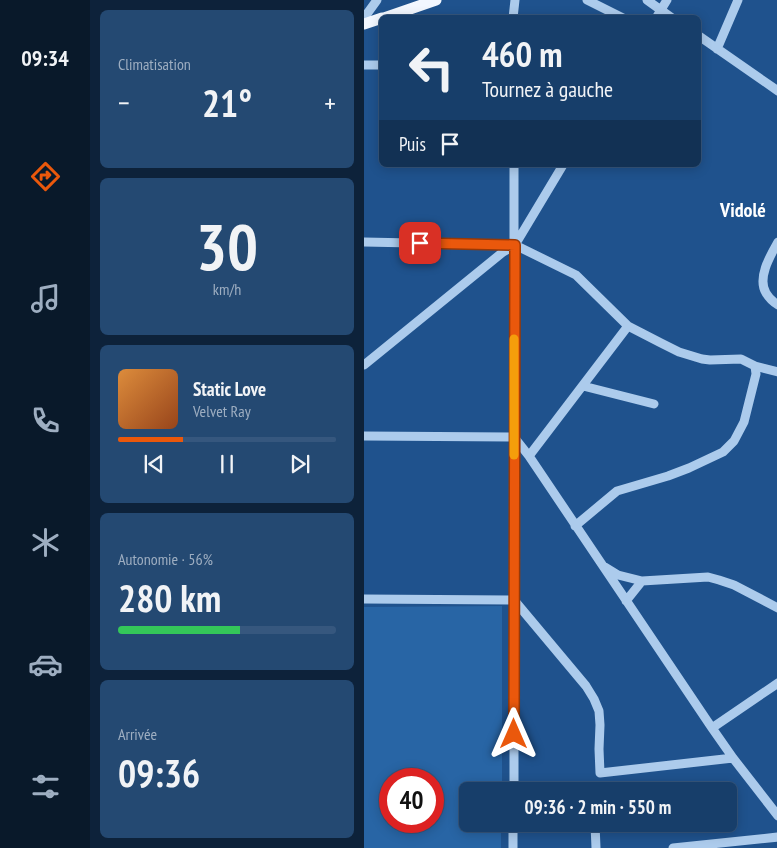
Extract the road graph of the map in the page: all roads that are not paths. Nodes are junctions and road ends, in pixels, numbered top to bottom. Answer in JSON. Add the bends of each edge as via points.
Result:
{"nodes":[{"id":1,"x":377,"y":0,"type":"edge"},
{"id":2,"x":436,"y":0,"type":"edge"},
{"id":3,"x":515,"y":0,"type":"edge"},
{"id":4,"x":587,"y":0,"type":"edge"},
{"id":5,"x":647,"y":0,"type":"edge"},
{"id":6,"x":667,"y":0,"type":"edge"},
{"id":7,"x":738,"y":0,"type":"edge"},
{"id":8,"x":658,"y":14,"type":"edge"},
{"id":9,"x":392,"y":15,"type":"edge"},
{"id":10,"x":513,"y":15,"type":"edge"},
{"id":11,"x":616,"y":15,"type":"edge"},
{"id":12,"x":364,"y":18,"type":"edge"},
{"id":13,"x":379,"y":19,"type":"edge"},
{"id":14,"x":364,"y":24,"type":"edge"},
{"id":15,"x":701,"y":37,"type":"edge"},
{"id":16,"x":717,"y":49,"type":"junction"},
{"id":17,"x":364,"y":65,"type":"edge"},
{"id":18,"x":379,"y":65,"type":"edge"},
{"id":19,"x":777,"y":91,"type":"edge"},
{"id":20,"x":514,"y":167,"type":"edge"},
{"id":21,"x":562,"y":167,"type":"edge"},
{"id":22,"x":364,"y":242,"type":"edge"},
{"id":23,"x":777,"y":242,"type":"edge"},
{"id":24,"x":515,"y":245,"type":"junction"},
{"id":25,"x":777,"y":305,"type":"edge"},
{"id":26,"x":628,"y":326,"type":"junction"},
{"id":27,"x":364,"y":365,"type":"edge"},
{"id":28,"x":756,"y":366,"type":"junction"},
{"id":29,"x":777,"y":372,"type":"edge"},
{"id":30,"x":583,"y":386,"type":"junction"},
{"id":31,"x":654,"y":404,"type":"dead end"},
{"id":32,"x":364,"y":436,"type":"edge"},
{"id":33,"x":514,"y":437,"type":"junction"},
{"id":34,"x":529,"y":456,"type":"junction"},
{"id":35,"x":575,"y":526,"type":"junction"},
{"id":36,"x":603,"y":566,"type":"junction"},
{"id":37,"x":642,"y":581,"type":"junction"},
{"id":38,"x":364,"y":599,"type":"edge"},
{"id":39,"x":514,"y":600,"type":"junction"},
{"id":40,"x":626,"y":601,"type":"junction"},
{"id":41,"x":777,"y":608,"type":"edge"},
{"id":42,"x":777,"y":683,"type":"edge"},
{"id":43,"x":712,"y":728,"type":"junction"},
{"id":44,"x":733,"y":758,"type":"junction"},
{"id":45,"x":514,"y":782,"type":"edge"},
{"id":46,"x":777,"y":816,"type":"edge"},
{"id":47,"x":514,"y":832,"type":"edge"},
{"id":48,"x":595,"y":832,"type":"edge"},
{"id":49,"x":777,"y":837,"type":"edge"},
{"id":50,"x":514,"y":848,"type":"edge"},
{"id":51,"x":596,"y":848,"type":"edge"},
{"id":52,"x":673,"y":848,"type":"edge"}],
"edges":[{"from":1,"to":12,"type":"street"},
{"from":2,"to":9,"type":"main road"},
{"from":3,"to":10,"type":"street"},
{"from":4,"to":11,"type":"street"},
{"from":5,"to":8,"type":"street"},
{"from":6,"to":8,"type":"street"},
{"from":7,"to":16,"type":"street"},
{"from":13,"to":14,"type":"main road"},
{"from":15,"to":16,"type":"street"},
{"from":16,"to":19,"type":"street"},
{"from":17,"to":18,"type":"street"},
{"from":20,"to":24,"type":"street"},
{"from":21,"to":24,"type":"street"},
{"from":22,"to":24,"type":"street"},
{"from":23,"to":25,"type":"street","via":[[763,279],[765,292]]},
{"from":24,"to":26,"type":"street","via":[[576,275]]},
{"from":24,"to":27,"type":"street"},
{"from":24,"to":33,"type":"street"},
{"from":26,"to":28,"type":"street","via":[[694,357],[741,359]]},
{"from":26,"to":30,"type":"street"},
{"from":28,"to":29,"type":"street"},
{"from":28,"to":35,"type":"street","via":[[744,422],[734,441],[723,452],[668,476],[617,491]]},
{"from":30,"to":31,"type":"street"},
{"from":30,"to":34,"type":"street"},
{"from":32,"to":33,"type":"street"},
{"from":33,"to":34,"type":"street"},
{"from":33,"to":39,"type":"street"},
{"from":34,"to":35,"type":"street"},
{"from":35,"to":36,"type":"street"},
{"from":36,"to":37,"type":"street","via":[[618,575]]},
{"from":36,"to":40,"type":"street"},
{"from":37,"to":40,"type":"street"},
{"from":37,"to":41,"type":"street","via":[[720,580]]},
{"from":38,"to":39,"type":"street"},
{"from":39,"to":44,"type":"street","via":[[594,699],[599,711],[600,773]]},
{"from":39,"to":45,"type":"street"},
{"from":40,"to":43,"type":"street"},
{"from":42,"to":43,"type":"street"},
{"from":43,"to":44,"type":"street"},
{"from":44,"to":46,"type":"street"},
{"from":47,"to":50,"type":"street"},
{"from":48,"to":51,"type":"street"},
{"from":49,"to":52,"type":"street"}]}
